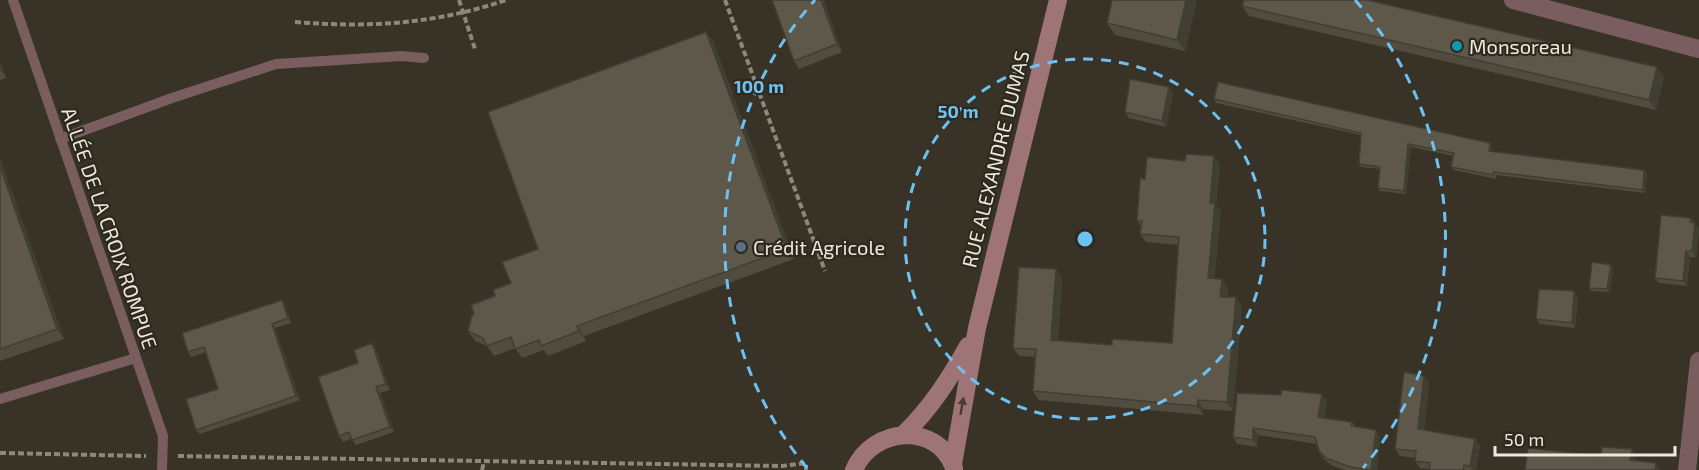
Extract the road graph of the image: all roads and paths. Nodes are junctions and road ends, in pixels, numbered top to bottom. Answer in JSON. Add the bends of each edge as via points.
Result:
{"nodes":[{"id":1,"x":13,"y":0,"type":"edge"},
{"id":2,"x":459,"y":0,"type":"edge"},
{"id":3,"x":506,"y":0,"type":"edge"},
{"id":4,"x":725,"y":0,"type":"edge"},
{"id":5,"x":1058,"y":0,"type":"edge"},
{"id":6,"x":1514,"y":0,"type":"edge"},
{"id":7,"x":1548,"y":4,"type":"edge"},
{"id":8,"x":464,"y":15,"type":"junction"},
{"id":9,"x":295,"y":22,"type":"dead end"},
{"id":10,"x":475,"y":49,"type":"dead end"},
{"id":11,"x":1699,"y":49,"type":"edge"},
{"id":12,"x":424,"y":58,"type":"dead end"},
{"id":13,"x":60,"y":139,"type":"junction"},
{"id":14,"x":825,"y":271,"type":"dead end"},
{"id":15,"x":977,"y":328,"type":"junction"},
{"id":16,"x":136,"y":358,"type":"junction"},
{"id":17,"x":1699,"y":361,"type":"edge"},
{"id":18,"x":0,"y":399,"type":"edge"},
{"id":19,"x":904,"y":434,"type":"junction"},
{"id":20,"x":0,"y":453,"type":"edge"},
{"id":21,"x":161,"y":457,"type":"junction"},
{"id":22,"x":483,"y":462,"type":"junction"},
{"id":23,"x":954,"y":467,"type":"edge"},
{"id":24,"x":853,"y":469,"type":"edge"},
{"id":25,"x":162,"y":470,"type":"edge"},
{"id":26,"x":483,"y":470,"type":"edge"},
{"id":27,"x":806,"y":470,"type":"edge"},
{"id":28,"x":1687,"y":470,"type":"edge"}],
"edges":[{"from":1,"to":13,"type":"lane","name":"ALLÉE DE LA CROIX ROMPUE"},
{"from":2,"to":8,"type":"path"},
{"from":3,"to":8,"type":"path"},
{"from":4,"to":14,"type":"path"},
{"from":5,"to":15,"type":"street","name":"RUE ALEXANDRE DUMAS"},
{"from":6,"to":7,"type":"street"},
{"from":7,"to":11,"type":"street"},
{"from":8,"to":9,"type":"path","via":[[351,27]]},
{"from":8,"to":10,"type":"path"},
{"from":12,"to":13,"type":"lane","via":[[276,64]]},
{"from":13,"to":16,"type":"lane","name":"ALLÉE DE LA CROIX ROMPUE"},
{"from":15,"to":19,"type":"street","name":"RUE ALEXANDRE DUMAS","via":[[942,390]]},
{"from":23,"to":15,"type":"street","name":"RUE ALEXANDRE DUMAS","one_way":true},
{"from":16,"to":18,"type":"lane"},
{"from":16,"to":21,"type":"lane","name":"ALLÉE DE LA CROIX ROMPUE","via":[[163,436]]},
{"from":17,"to":28,"type":"street"},
{"from":19,"to":23,"type":"street","via":[[938,445]]},
{"from":19,"to":24,"type":"street","via":[[880,440]]},
{"from":20,"to":21,"type":"path"},
{"from":21,"to":22,"type":"path"},
{"from":21,"to":25,"type":"lane","name":"ALLÉE DE LA CROIX ROMPUE"},
{"from":22,"to":26,"type":"path"},
{"from":22,"to":27,"type":"path","via":[[782,466],[806,463]]}]}
